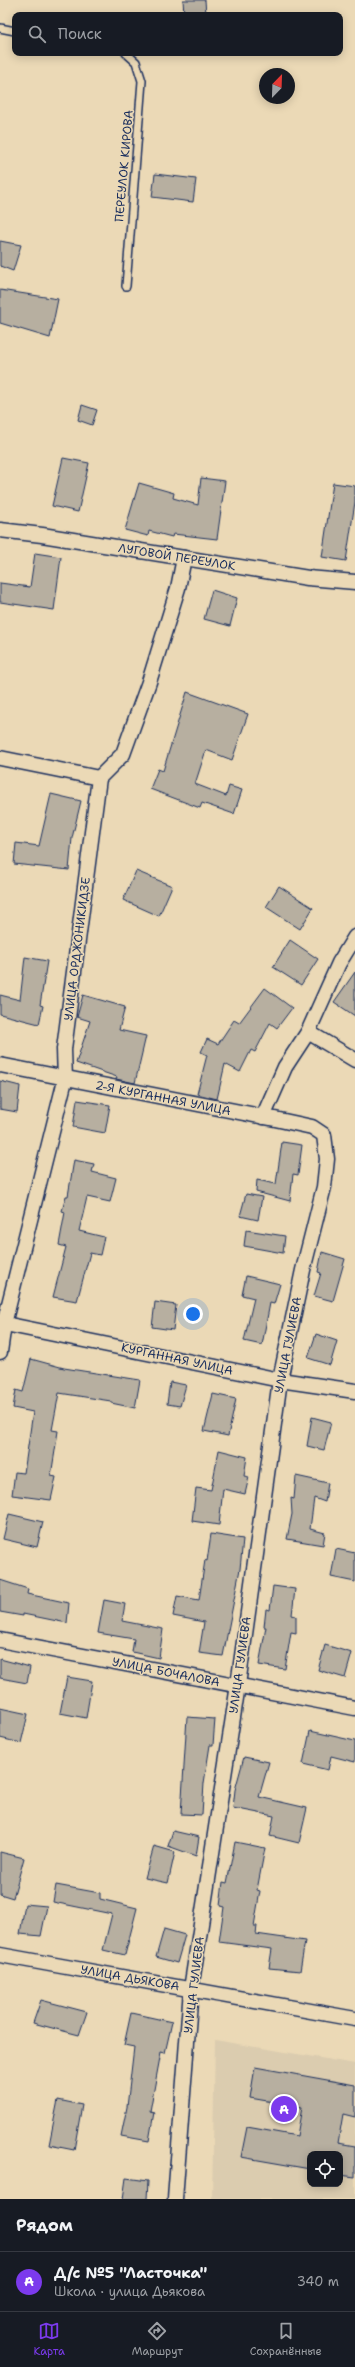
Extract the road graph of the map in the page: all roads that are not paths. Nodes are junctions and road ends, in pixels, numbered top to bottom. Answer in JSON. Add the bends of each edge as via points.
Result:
{"nodes":[{"id":1,"x":0,"y":28,"type":"edge"},
{"id":2,"x":12,"y":30,"type":"edge"},
{"id":3,"x":129,"y":56,"type":"edge"},
{"id":4,"x":126,"y":286,"type":"dead end"},
{"id":5,"x":0,"y":530,"type":"edge"},
{"id":6,"x":184,"y":558,"type":"junction"},
{"id":7,"x":355,"y":582,"type":"edge"},
{"id":8,"x":0,"y":758,"type":"edge"},
{"id":9,"x":99,"y":778,"type":"junction"},
{"id":10,"x":355,"y":937,"type":"edge"},
{"id":11,"x":308,"y":1032,"type":"junction"},
{"id":12,"x":355,"y":1060,"type":"edge"},
{"id":13,"x":0,"y":1066,"type":"edge"},
{"id":14,"x":65,"y":1080,"type":"junction"},
{"id":15,"x":263,"y":1116,"type":"junction"},
{"id":16,"x":324,"y":1135,"type":"joint"},
{"id":17,"x":2,"y":1323,"type":"edge"},
{"id":18,"x":0,"y":1352,"type":"edge"},
{"id":19,"x":280,"y":1380,"type":"junction"},
{"id":20,"x":355,"y":1391,"type":"edge"},
{"id":21,"x":0,"y":1640,"type":"edge"},
{"id":22,"x":238,"y":1685,"type":"junction"},
{"id":23,"x":355,"y":1708,"type":"edge"},
{"id":24,"x":0,"y":1955,"type":"edge"},
{"id":25,"x":191,"y":1989,"type":"junction"},
{"id":26,"x":355,"y":2019,"type":"edge"},
{"id":27,"x":175,"y":2199,"type":"edge"}],
"edges":[{"from":1,"to":2,"type":"lane"},
{"from":3,"to":4,"type":"lane","name":"ПЕРЕУЛОК КИРОВА","via":[[136,62],[142,82]]},
{"from":5,"to":6,"type":"street","name":"ЛУГОВОЙ ПЕРЕУЛОК"},
{"from":6,"to":7,"type":"street","name":"ЛУГОВОЙ ПЕРЕУЛОК","via":[[308,578]]},
{"from":6,"to":9,"type":"street","via":[[178,588],[149,682],[123,754]]},
{"from":8,"to":9,"type":"street"},
{"from":9,"to":14,"type":"street","name":"УЛИЦА ОРДЖОНИКИДЗЕ","via":[[64,1049]]},
{"from":10,"to":11,"type":"street","via":[[339,963]]},
{"from":11,"to":12,"type":"street"},
{"from":11,"to":15,"type":"street","via":[[285,1067]]},
{"from":13,"to":14,"type":"street","name":"2-Я КУРГАННАЯ УЛИЦА"},
{"from":14,"to":15,"type":"street","name":"2-Я КУРГАННАЯ УЛИЦА"},
{"from":14,"to":17,"type":"street","name":"УЛИЦА ОРДЖОНИКИДЗЕ"},
{"from":15,"to":16,"type":"street","name":"2-Я КУРГАННАЯ УЛИЦА","via":[[312,1127]]},
{"from":16,"to":19,"type":"street","name":"УЛИЦА ГУЛИЕВА","via":[[327,1159],[324,1187],[303,1270]]},
{"from":17,"to":18,"type":"street","name":"УЛИЦА ОРДЖОНИКИДЗЕ"},
{"from":17,"to":19,"type":"street","name":"КУРГАННАЯ УЛИЦА"},
{"from":19,"to":20,"type":"street","name":"КУРГАННАЯ УЛИЦА"},
{"from":19,"to":22,"type":"street","name":"УЛИЦА ГУЛИЕВА"},
{"from":21,"to":22,"type":"street","name":"УЛИЦА БОЧАЛОВА"},
{"from":22,"to":23,"type":"street","name":"УЛИЦА БОЧАЛОВА"},
{"from":22,"to":25,"type":"street","name":"УЛИЦА ГУЛИЕВА"},
{"from":24,"to":25,"type":"street","name":"УЛИЦА ДЬЯКОВА"},
{"from":25,"to":26,"type":"street","name":"УЛИЦА ДЬЯКОВА"},
{"from":25,"to":27,"type":"street","name":"УЛИЦА ГУЛИЕВА"}]}
